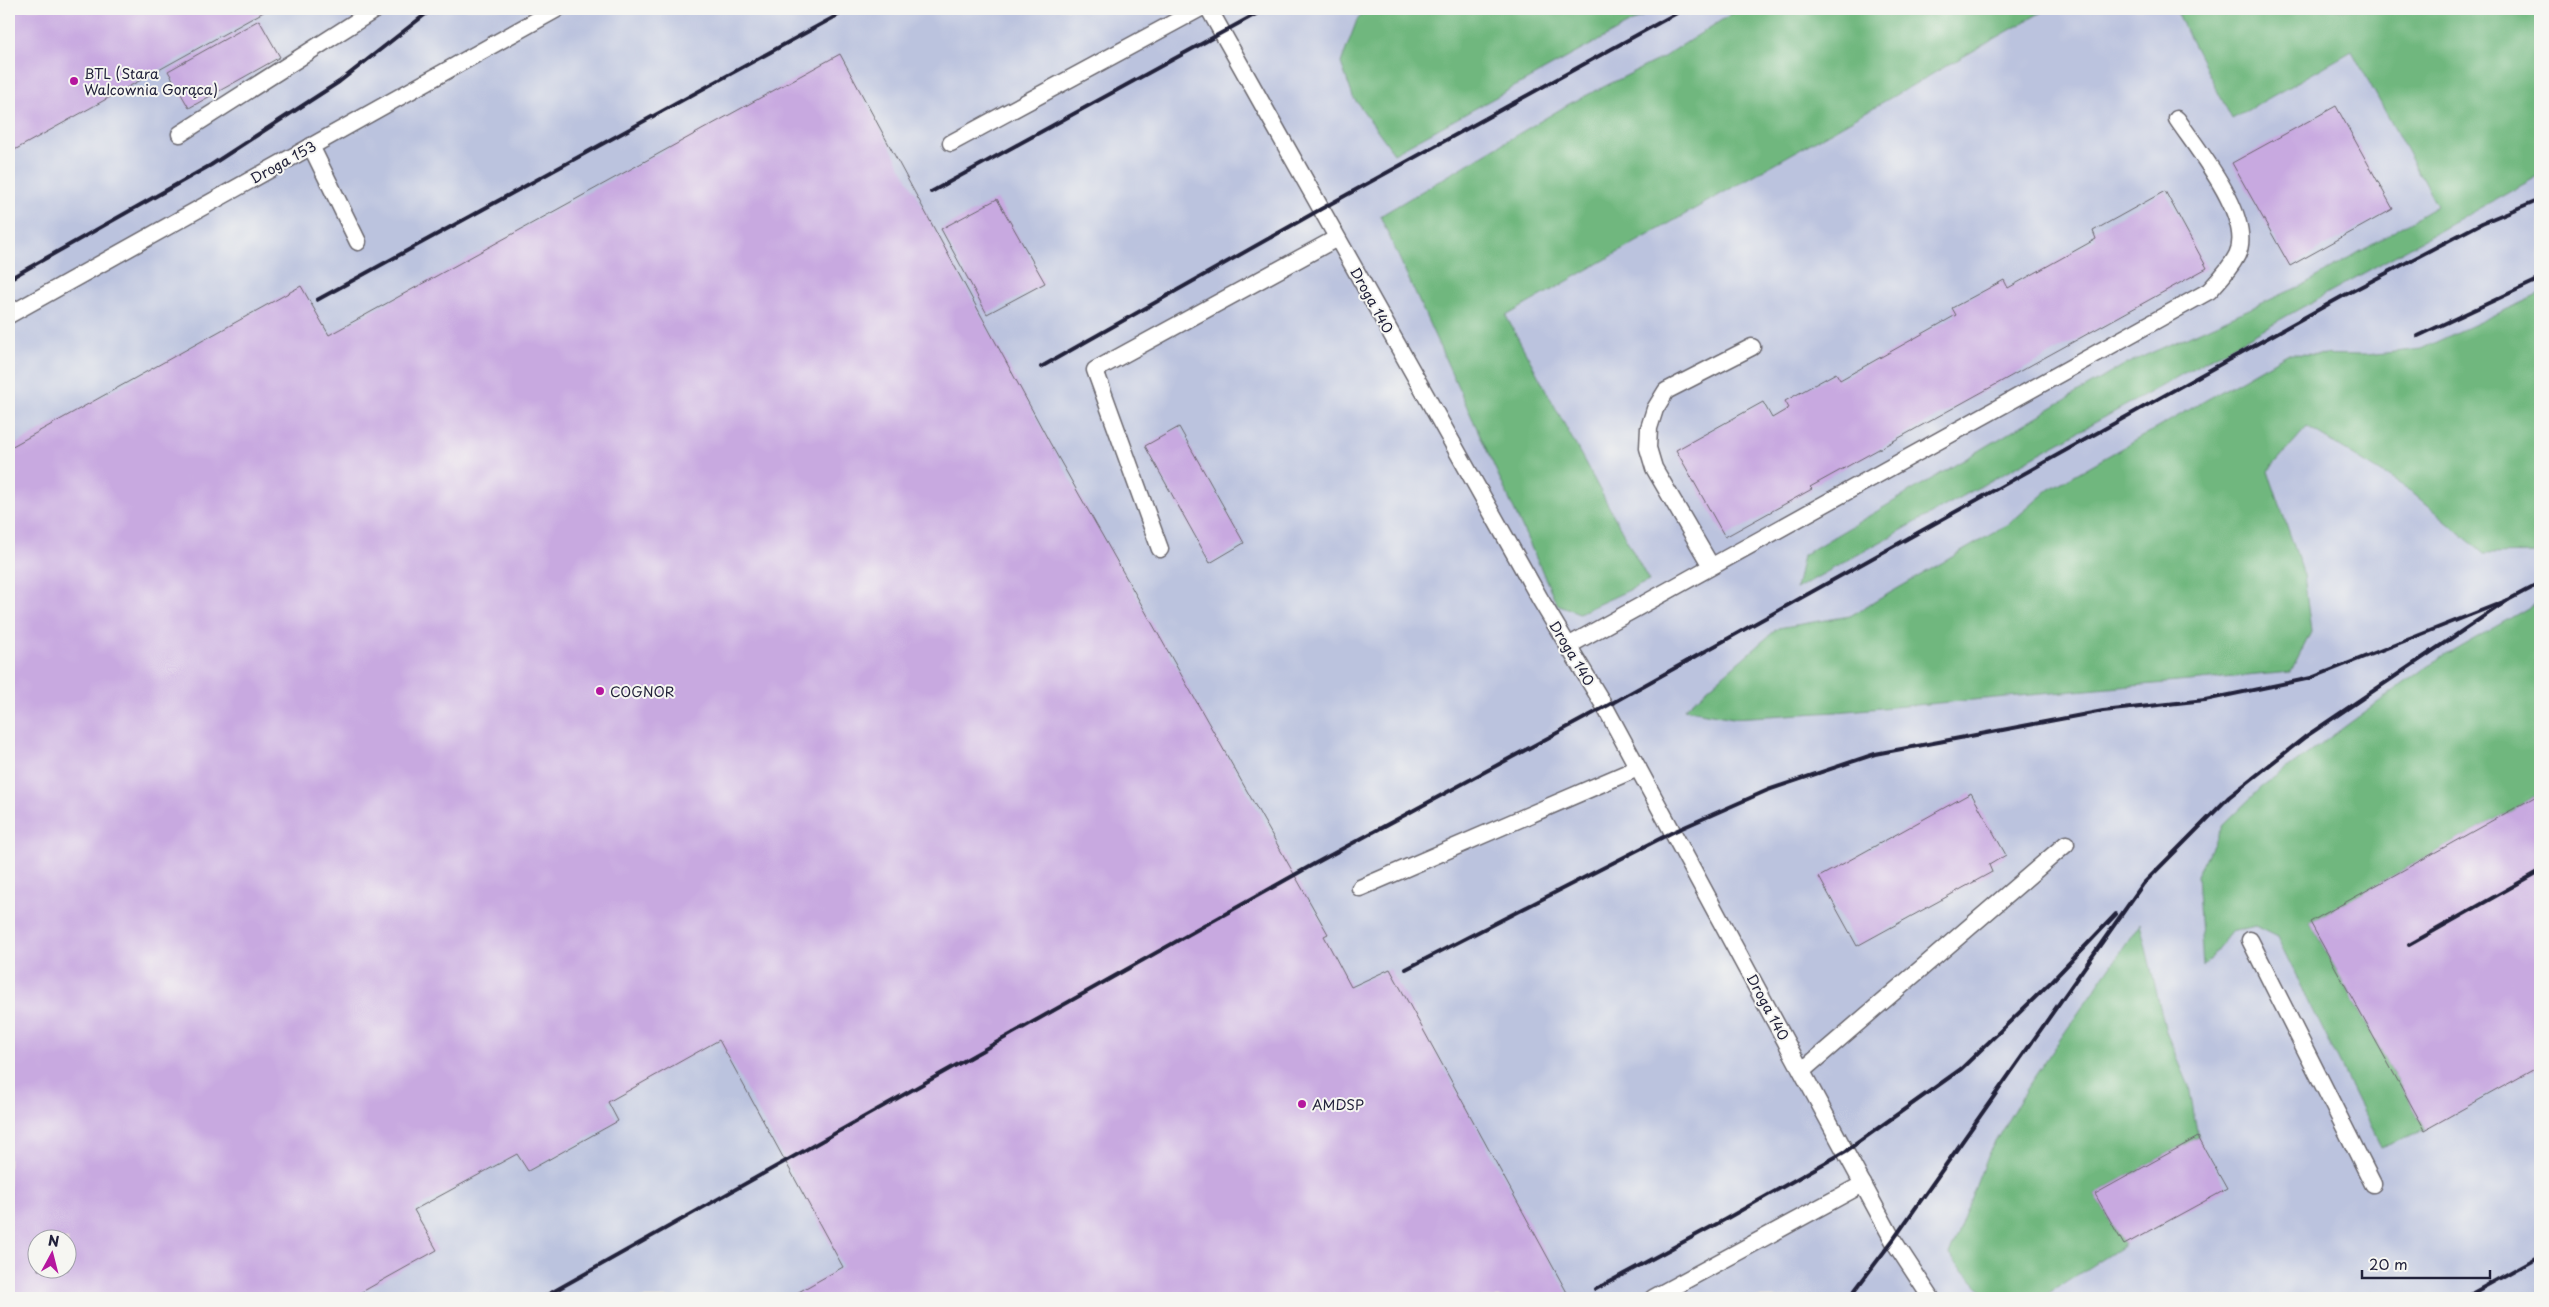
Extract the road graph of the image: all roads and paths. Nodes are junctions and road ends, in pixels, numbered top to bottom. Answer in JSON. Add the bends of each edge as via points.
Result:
{"nodes":[{"id":1,"x":376,"y":9,"type":"edge"},
{"id":2,"x":557,"y":9,"type":"edge"},
{"id":3,"x":1199,"y":9,"type":"edge"},
{"id":4,"x":1209,"y":9,"type":"edge"},
{"id":5,"x":2178,"y":119,"type":"dead end"},
{"id":6,"x":180,"y":134,"type":"dead end"},
{"id":7,"x":951,"y":143,"type":"dead end"},
{"id":8,"x":311,"y":146,"type":"junction"},
{"id":9,"x":1337,"y":238,"type":"junction"},
{"id":10,"x":358,"y":242,"type":"dead end"},
{"id":11,"x":9,"y":315,"type":"edge"},
{"id":12,"x":1752,"y":347,"type":"dead end"},
{"id":13,"x":1160,"y":548,"type":"dead end"},
{"id":14,"x":1711,"y":566,"type":"junction"},
{"id":15,"x":1568,"y":646,"type":"junction"},
{"id":16,"x":1638,"y":768,"type":"junction"},
{"id":17,"x":2066,"y":844,"type":"dead end"},
{"id":18,"x":1360,"y":888,"type":"dead end"},
{"id":19,"x":2250,"y":940,"type":"dead end"},
{"id":20,"x":1802,"y":1071,"type":"junction"},
{"id":21,"x":1863,"y":1184,"type":"junction"},
{"id":22,"x":2373,"y":1184,"type":"dead end"},
{"id":23,"x":1653,"y":1298,"type":"edge"},
{"id":24,"x":1931,"y":1298,"type":"edge"}],
"edges":[{"from":1,"to":6,"type":"lane"},
{"from":2,"to":8,"type":"lane","name":"Droga 153"},
{"from":3,"to":7,"type":"lane"},
{"from":4,"to":9,"type":"lane","name":"Droga 140"},
{"from":5,"to":14,"type":"lane","via":[[2235,208],[2241,231],[2238,253],[2226,273],[2209,291]]},
{"from":8,"to":10,"type":"lane"},
{"from":8,"to":11,"type":"lane","name":"Droga 153"},
{"from":9,"to":13,"type":"lane","via":[[1095,370]]},
{"from":9,"to":15,"type":"lane","name":"Droga 140"},
{"from":12,"to":14,"type":"lane","via":[[1666,391],[1649,428],[1648,448],[1654,468]]},
{"from":14,"to":15,"type":"lane"},
{"from":15,"to":16,"type":"lane","name":"Droga 140"},
{"from":16,"to":18,"type":"lane"},
{"from":16,"to":20,"type":"lane","name":"Droga 140"},
{"from":17,"to":20,"type":"lane"},
{"from":19,"to":22,"type":"lane"},
{"from":20,"to":21,"type":"lane","name":"Droga 140"},
{"from":21,"to":23,"type":"lane"},
{"from":21,"to":24,"type":"lane","name":"Droga 140","via":[[1893,1240]]}]}
